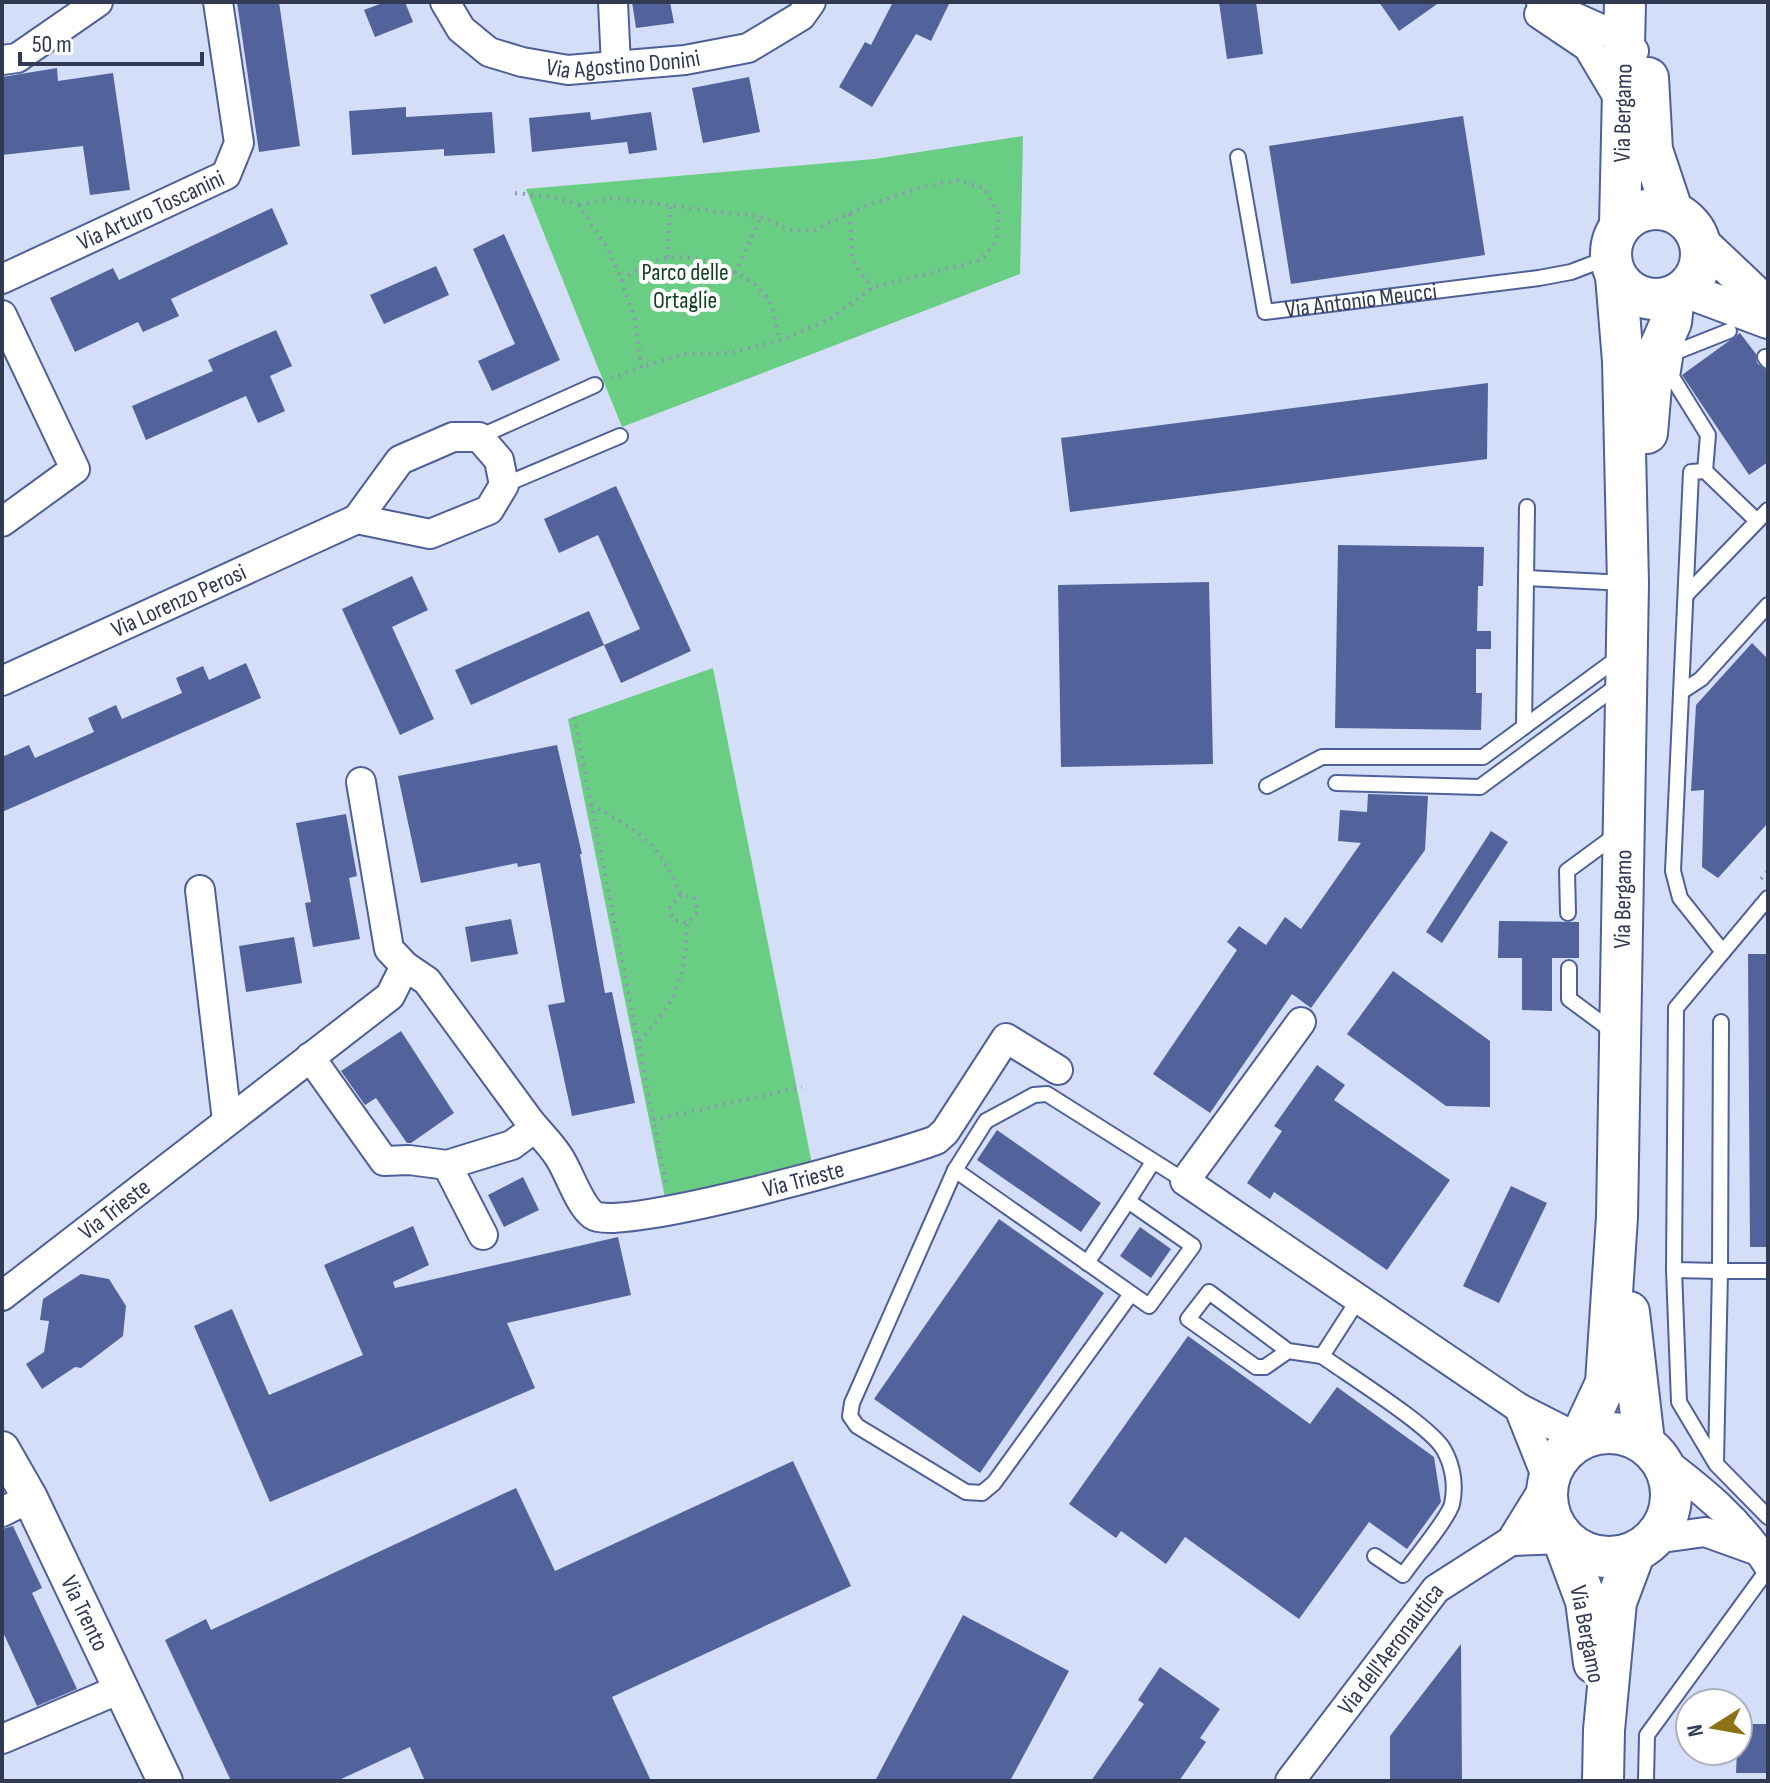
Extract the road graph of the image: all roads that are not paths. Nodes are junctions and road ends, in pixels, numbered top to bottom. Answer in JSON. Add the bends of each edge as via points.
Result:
{"nodes":[{"id":1,"x":98,"y":2,"type":"edge"},
{"id":2,"x":218,"y":2,"type":"edge"},
{"id":3,"x":445,"y":2,"type":"edge"},
{"id":4,"x":613,"y":2,"type":"edge"},
{"id":5,"x":811,"y":2,"type":"edge"},
{"id":6,"x":1528,"y":2,"type":"edge"},
{"id":7,"x":1541,"y":2,"type":"edge"},
{"id":8,"x":1650,"y":2,"type":"edge"},
{"id":9,"x":1585,"y":9,"type":"edge"},
{"id":10,"x":1624,"y":20,"type":"edge"},
{"id":11,"x":2,"y":60,"type":"edge"},
{"id":12,"x":616,"y":66,"type":"junction"},
{"id":13,"x":1635,"y":103,"type":"junction"},
{"id":14,"x":1238,"y":157,"type":"dead end"},
{"id":15,"x":1672,"y":210,"type":"junction"},
{"id":16,"x":1700,"y":241,"type":"junction"},
{"id":17,"x":1615,"y":253,"type":"junction"},
{"id":18,"x":2,"y":279,"type":"edge"},
{"id":19,"x":1680,"y":293,"type":"junction"},
{"id":20,"x":1768,"y":308,"type":"edge"},
{"id":21,"x":2,"y":315,"type":"edge"},
{"id":22,"x":1768,"y":321,"type":"edge"},
{"id":23,"x":1729,"y":331,"type":"dead end"},
{"id":24,"x":595,"y":385,"type":"road end"},
{"id":25,"x":620,"y":436,"type":"dead end"},
{"id":26,"x":479,"y":437,"type":"junction"},
{"id":27,"x":1705,"y":471,"type":"junction"},
{"id":28,"x":504,"y":485,"type":"junction"},
{"id":29,"x":1527,"y":507,"type":"dead end"},
{"id":30,"x":1763,"y":515,"type":"edge"},
{"id":31,"x":357,"y":519,"type":"junction"},
{"id":32,"x":2,"y":522,"type":"edge"},
{"id":33,"x":1526,"y":578,"type":"junction"},
{"id":34,"x":1628,"y":583,"type":"junction"},
{"id":35,"x":1686,"y":595,"type":"junction"},
{"id":36,"x":1768,"y":605,"type":"edge"},
{"id":37,"x":1627,"y":666,"type":"junction"},
{"id":38,"x":2,"y":681,"type":"edge"},
{"id":39,"x":1681,"y":692,"type":"junction"},
{"id":40,"x":1524,"y":727,"type":"junction"},
{"id":41,"x":361,"y":782,"type":"dead end"},
{"id":42,"x":1336,"y":783,"type":"dead end"},
{"id":43,"x":1267,"y":786,"type":"dead end"},
{"id":44,"x":1623,"y":830,"type":"junction"},
{"id":45,"x":200,"y":890,"type":"dead end"},
{"id":46,"x":1768,"y":898,"type":"edge"},
{"id":47,"x":1568,"y":913,"type":"dead end"},
{"id":48,"x":1723,"y":952,"type":"junction"},
{"id":49,"x":405,"y":966,"type":"junction"},
{"id":50,"x":1569,"y":968,"type":"dead end"},
{"id":51,"x":1301,"y":1022,"type":"dead end"},
{"id":52,"x":1721,"y":1022,"type":"dead end"},
{"id":53,"x":1621,"y":1038,"type":"junction"},
{"id":54,"x":310,"y":1057,"type":"junction"},
{"id":55,"x":1058,"y":1070,"type":"dead end"},
{"id":56,"x":227,"y":1121,"type":"junction"},
{"id":57,"x":535,"y":1128,"type":"junction"},
{"id":58,"x":1153,"y":1162,"type":"junction"},
{"id":59,"x":447,"y":1165,"type":"junction"},
{"id":60,"x":955,"y":1170,"type":"junction"},
{"id":61,"x":1185,"y":1181,"type":"junction"},
{"id":62,"x":1128,"y":1201,"type":"junction"},
{"id":63,"x":1617,"y":1217,"type":"junction"},
{"id":64,"x":483,"y":1235,"type":"dead end"},
{"id":65,"x":1087,"y":1263,"type":"junction"},
{"id":66,"x":1674,"y":1270,"type":"junction"},
{"id":67,"x":1720,"y":1271,"type":"junction"},
{"id":68,"x":1768,"y":1271,"type":"edge"},
{"id":69,"x":1131,"y":1294,"type":"junction"},
{"id":70,"x":2,"y":1296,"type":"edge"},
{"id":71,"x":1358,"y":1300,"type":"junction"},
{"id":72,"x":1288,"y":1351,"type":"junction"},
{"id":73,"x":1322,"y":1356,"type":"junction"},
{"id":74,"x":1519,"y":1408,"type":"junction"},
{"id":75,"x":1580,"y":1439,"type":"junction"},
{"id":76,"x":2,"y":1449,"type":"edge"},
{"id":77,"x":1652,"y":1450,"type":"junction"},
{"id":78,"x":1716,"y":1464,"type":"junction"},
{"id":79,"x":1548,"y":1481,"type":"junction"},
{"id":80,"x":16,"y":1505,"type":"edge"},
{"id":81,"x":1768,"y":1517,"type":"edge"},
{"id":82,"x":1563,"y":1539,"type":"junction"},
{"id":83,"x":1511,"y":1541,"type":"junction"},
{"id":84,"x":1644,"y":1546,"type":"junction"},
{"id":85,"x":1375,"y":1556,"type":"dead end"},
{"id":86,"x":1765,"y":1562,"type":"edge"},
{"id":87,"x":120,"y":1689,"type":"junction"},
{"id":88,"x":1604,"y":1730,"type":"junction"},
{"id":89,"x":2,"y":1739,"type":"edge"},
{"id":90,"x":165,"y":1781,"type":"edge"},
{"id":91,"x":1290,"y":1781,"type":"edge"},
{"id":92,"x":1603,"y":1781,"type":"edge"},
{"id":93,"x":1646,"y":1781,"type":"edge"}],
"edges":[{"from":1,"to":11,"type":"street","via":[[17,58]]},
{"from":2,"to":18,"type":"street","name":"Via Arturo Toscanini","via":[[239,143],[226,175]]},
{"from":3,"to":12,"type":"street","name":"Via Agostino Donini","via":[[461,29],[489,52],[568,70]]},
{"from":4,"to":12,"type":"street"},
{"from":5,"to":12,"type":"street","name":"Via Agostino Donini","via":[[801,16],[748,48]]},
{"from":6,"to":13,"type":"street","via":[[1588,47]]},
{"from":7,"to":9,"type":"street"},
{"from":8,"to":13,"type":"main road","name":"Via Bergamo"},
{"from":9,"to":10,"type":"street"},
{"from":10,"to":13,"type":"main road","name":"Via Bergamo"},
{"from":13,"to":15,"type":"main road","name":"Via Bergamo"},
{"from":13,"to":17,"type":"main road","name":"Via Bergamo"},
{"from":14,"to":17,"type":"lane","name":"Via Antonio Meucci","via":[[1265,312],[1539,278],[1571,272]]},
{"from":15,"to":16,"type":"main road","via":[[1693,226]]},
{"from":15,"to":17,"type":"main road","via":[[1637,214]]},
{"from":16,"to":19,"type":"main road","via":[[1700,263]]},
{"from":16,"to":20,"type":"street"},
{"from":17,"to":19,"type":"main road","via":[[1629,291],[1645,297]]},
{"from":17,"to":34,"type":"main road","name":"Via Bergamo"},
{"from":19,"to":22,"type":"street"},
{"from":19,"to":34,"type":"main road","name":"Via Bergamo","via":[[1653,363]]},
{"from":21,"to":32,"type":"street","via":[[75,469]]},
{"from":23,"to":27,"type":"lane","via":[[1676,352],[1672,377],[1708,435]]},
{"from":24,"to":26,"type":"lane"},
{"from":25,"to":28,"type":"lane"},
{"from":26,"to":28,"type":"street","via":[[499,460]]},
{"from":26,"to":31,"type":"street","name":"Via Lorenzo Perosi","via":[[453,437],[400,460]]},
{"from":27,"to":30,"type":"lane"},
{"from":27,"to":35,"type":"lane","via":[[1691,472]]},
{"from":28,"to":31,"type":"street","via":[[489,510],[430,534]]},
{"from":29,"to":33,"type":"lane"},
{"from":30,"to":35,"type":"lane"},
{"from":31,"to":38,"type":"street","name":"Via Lorenzo Perosi"},
{"from":33,"to":34,"type":"lane"},
{"from":33,"to":40,"type":"lane"},
{"from":34,"to":37,"type":"main road","name":"Via Bergamo"},
{"from":35,"to":39,"type":"lane"},
{"from":36,"to":39,"type":"lane","via":[[1701,679]]},
{"from":37,"to":40,"type":"lane"},
{"from":37,"to":42,"type":"lane","via":[[1480,787]]},
{"from":37,"to":44,"type":"main road","name":"Via Bergamo"},
{"from":39,"to":48,"type":"lane","via":[[1673,871],[1680,898]]},
{"from":40,"to":43,"type":"lane","via":[[1483,757],[1322,757]]},
{"from":41,"to":49,"type":"street","name":"Via Trieste","via":[[389,949]]},
{"from":44,"to":47,"type":"lane","via":[[1567,871]]},
{"from":44,"to":53,"type":"main road","name":"Via Bergamo"},
{"from":45,"to":56,"type":"street"},
{"from":46,"to":48,"type":"lane"},
{"from":48,"to":66,"type":"lane","via":[[1676,1008]]},
{"from":49,"to":54,"type":"street","name":"Via Trieste","via":[[390,996]]},
{"from":49,"to":57,"type":"street","name":"Via Trieste","via":[[427,981]]},
{"from":50,"to":53,"type":"lane","via":[[1569,999]]},
{"from":51,"to":61,"type":"street"},
{"from":52,"to":67,"type":"lane"},
{"from":53,"to":63,"type":"main road","name":"Via Bergamo"},
{"from":54,"to":56,"type":"street","name":"Via Trieste"},
{"from":54,"to":59,"type":"street","via":[[384,1161]]},
{"from":55,"to":57,"type":"street","name":"Via Trieste","via":[[1006,1038],[936,1140],[822,1174],[615,1219],[594,1216]]},
{"from":56,"to":70,"type":"street","name":"Via Trieste"},
{"from":57,"to":59,"type":"street","via":[[512,1145]]},
{"from":58,"to":60,"type":"lane","via":[[1047,1094],[1034,1095],[986,1121]]},
{"from":58,"to":61,"type":"lane"},
{"from":58,"to":62,"type":"lane"},
{"from":59,"to":64,"type":"street"},
{"from":60,"to":65,"type":"lane"},
{"from":60,"to":69,"type":"lane","via":[[852,1403],[850,1416],[857,1426],[966,1492],[982,1493]]},
{"from":61,"to":71,"type":"street"},
{"from":62,"to":65,"type":"lane"},
{"from":62,"to":69,"type":"lane","via":[[1193,1246],[1149,1306]]},
{"from":63,"to":75,"type":"main road","name":"Via Bergamo","via":[[1606,1383]]},
{"from":63,"to":77,"type":"main road","name":"Via Bergamo"},
{"from":65,"to":69,"type":"lane"},
{"from":66,"to":67,"type":"lane"},
{"from":66,"to":78,"type":"lane","via":[[1679,1402]]},
{"from":67,"to":68,"type":"lane"},
{"from":67,"to":78,"type":"lane"},
{"from":71,"to":73,"type":"lane"},
{"from":71,"to":74,"type":"street"},
{"from":72,"to":72,"type":"lane","via":[[1209,1292],[1188,1319],[1256,1367],[1265,1367]]},
{"from":72,"to":73,"type":"lane"},
{"from":73,"to":85,"type":"lane","via":[[1443,1446],[1452,1467],[1452,1507],[1403,1575]]},
{"from":74,"to":75,"type":"street"},
{"from":74,"to":79,"type":"street"},
{"from":75,"to":77,"type":"main road","via":[[1623,1434]]},
{"from":75,"to":79,"type":"main road","via":[[1559,1456]]},
{"from":76,"to":80,"type":"street","name":"Via Trento"},
{"from":77,"to":84,"type":"main road","via":[[1671,1485],[1669,1514]]},
{"from":77,"to":86,"type":"street","via":[[1717,1502]]},
{"from":78,"to":81,"type":"lane"},
{"from":79,"to":82,"type":"main road","via":[[1548,1512]]},
{"from":79,"to":83,"type":"street","name":"Via dell'Aeronautica"},
{"from":80,"to":87,"type":"street","name":"Via Trento"},
{"from":82,"to":83,"type":"street"},
{"from":82,"to":84,"type":"main road","via":[[1596,1557],[1615,1558]]},
{"from":82,"to":88,"type":"main road","name":"Via Bergamo","via":[[1586,1601]]},
{"from":83,"to":91,"type":"street","name":"Via dell'Aeronautica","via":[[1436,1589]]},
{"from":84,"to":86,"type":"street","via":[[1705,1532]]},
{"from":84,"to":88,"type":"main road","name":"Via Bergamo","via":[[1616,1602]]},
{"from":86,"to":93,"type":"lane","via":[[1647,1735]]},
{"from":87,"to":89,"type":"street"},
{"from":87,"to":90,"type":"street","name":"Via Trento"},
{"from":88,"to":92,"type":"main road","name":"Via Bergamo"}]}
